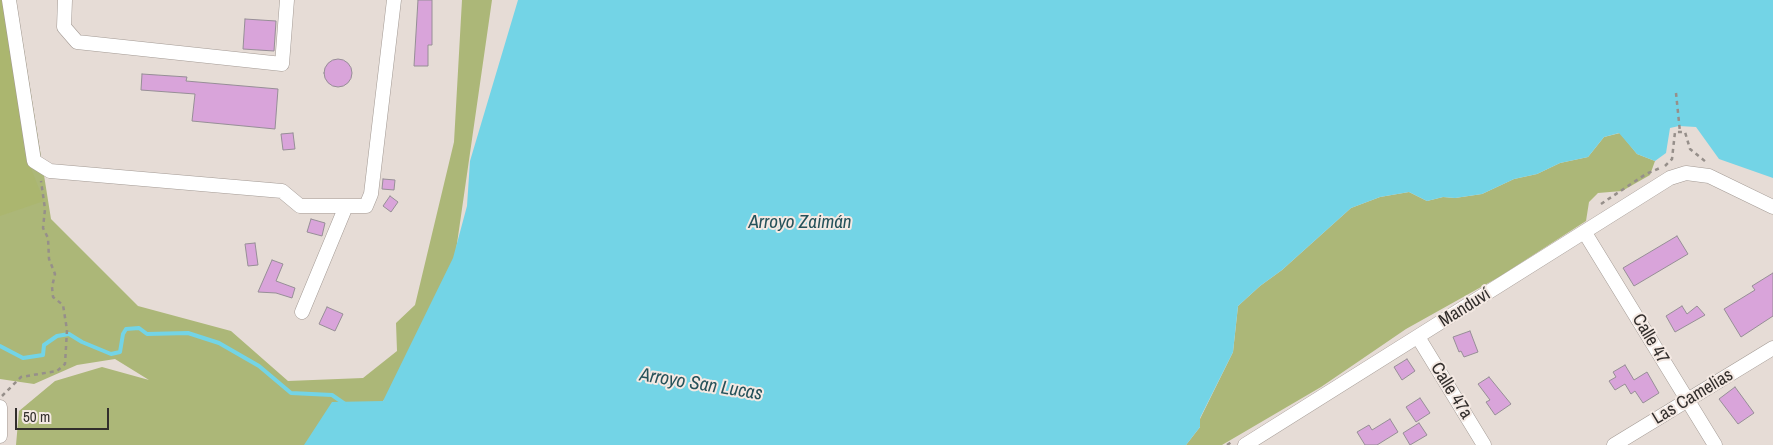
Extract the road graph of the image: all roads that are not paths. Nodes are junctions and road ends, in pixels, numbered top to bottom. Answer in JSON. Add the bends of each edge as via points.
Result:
{"nodes":[{"id":1,"x":9,"y":0,"type":"edge"},
{"id":2,"x":65,"y":0,"type":"edge"},
{"id":3,"x":287,"y":0,"type":"edge"},
{"id":4,"x":394,"y":0,"type":"edge"},
{"id":5,"x":346,"y":206,"type":"junction"},
{"id":6,"x":1773,"y":207,"type":"edge"},
{"id":7,"x":1585,"y":233,"type":"junction"},
{"id":8,"x":302,"y":312,"type":"dead end"},
{"id":9,"x":1418,"y":337,"type":"junction"},
{"id":10,"x":1773,"y":348,"type":"edge"},
{"id":11,"x":1688,"y":400,"type":"junction"},
{"id":12,"x":0,"y":408,"type":"edge"},
{"id":13,"x":0,"y":436,"type":"edge"},
{"id":14,"x":1253,"y":443,"type":"edge"},
{"id":15,"x":1484,"y":445,"type":"edge"},
{"id":16,"x":1614,"y":445,"type":"edge"},
{"id":17,"x":1715,"y":445,"type":"edge"}],
"edges":[{"from":1,"to":5,"type":"street","via":[[34,161],[50,171],[282,191],[300,206]]},
{"from":2,"to":3,"type":"street","via":[[64,27],[77,42],[282,64]]},
{"from":4,"to":5,"type":"street","via":[[371,194],[366,206]]},
{"from":5,"to":8,"type":"street"},
{"from":6,"to":7,"type":"street","name":"Manduví","via":[[1709,176],[1686,173],[1670,178]]},
{"from":7,"to":9,"type":"street","name":"Manduví"},
{"from":7,"to":11,"type":"street","name":"Calle 47"},
{"from":9,"to":14,"type":"street","name":"Manduví"},
{"from":9,"to":15,"type":"street","name":"Calle 47a"},
{"from":10,"to":11,"type":"street","name":"Las Camelias"},
{"from":11,"to":16,"type":"street","name":"Las Camelias"},
{"from":11,"to":17,"type":"street","name":"Calle 47"},
{"from":12,"to":13,"type":"street"}]}
